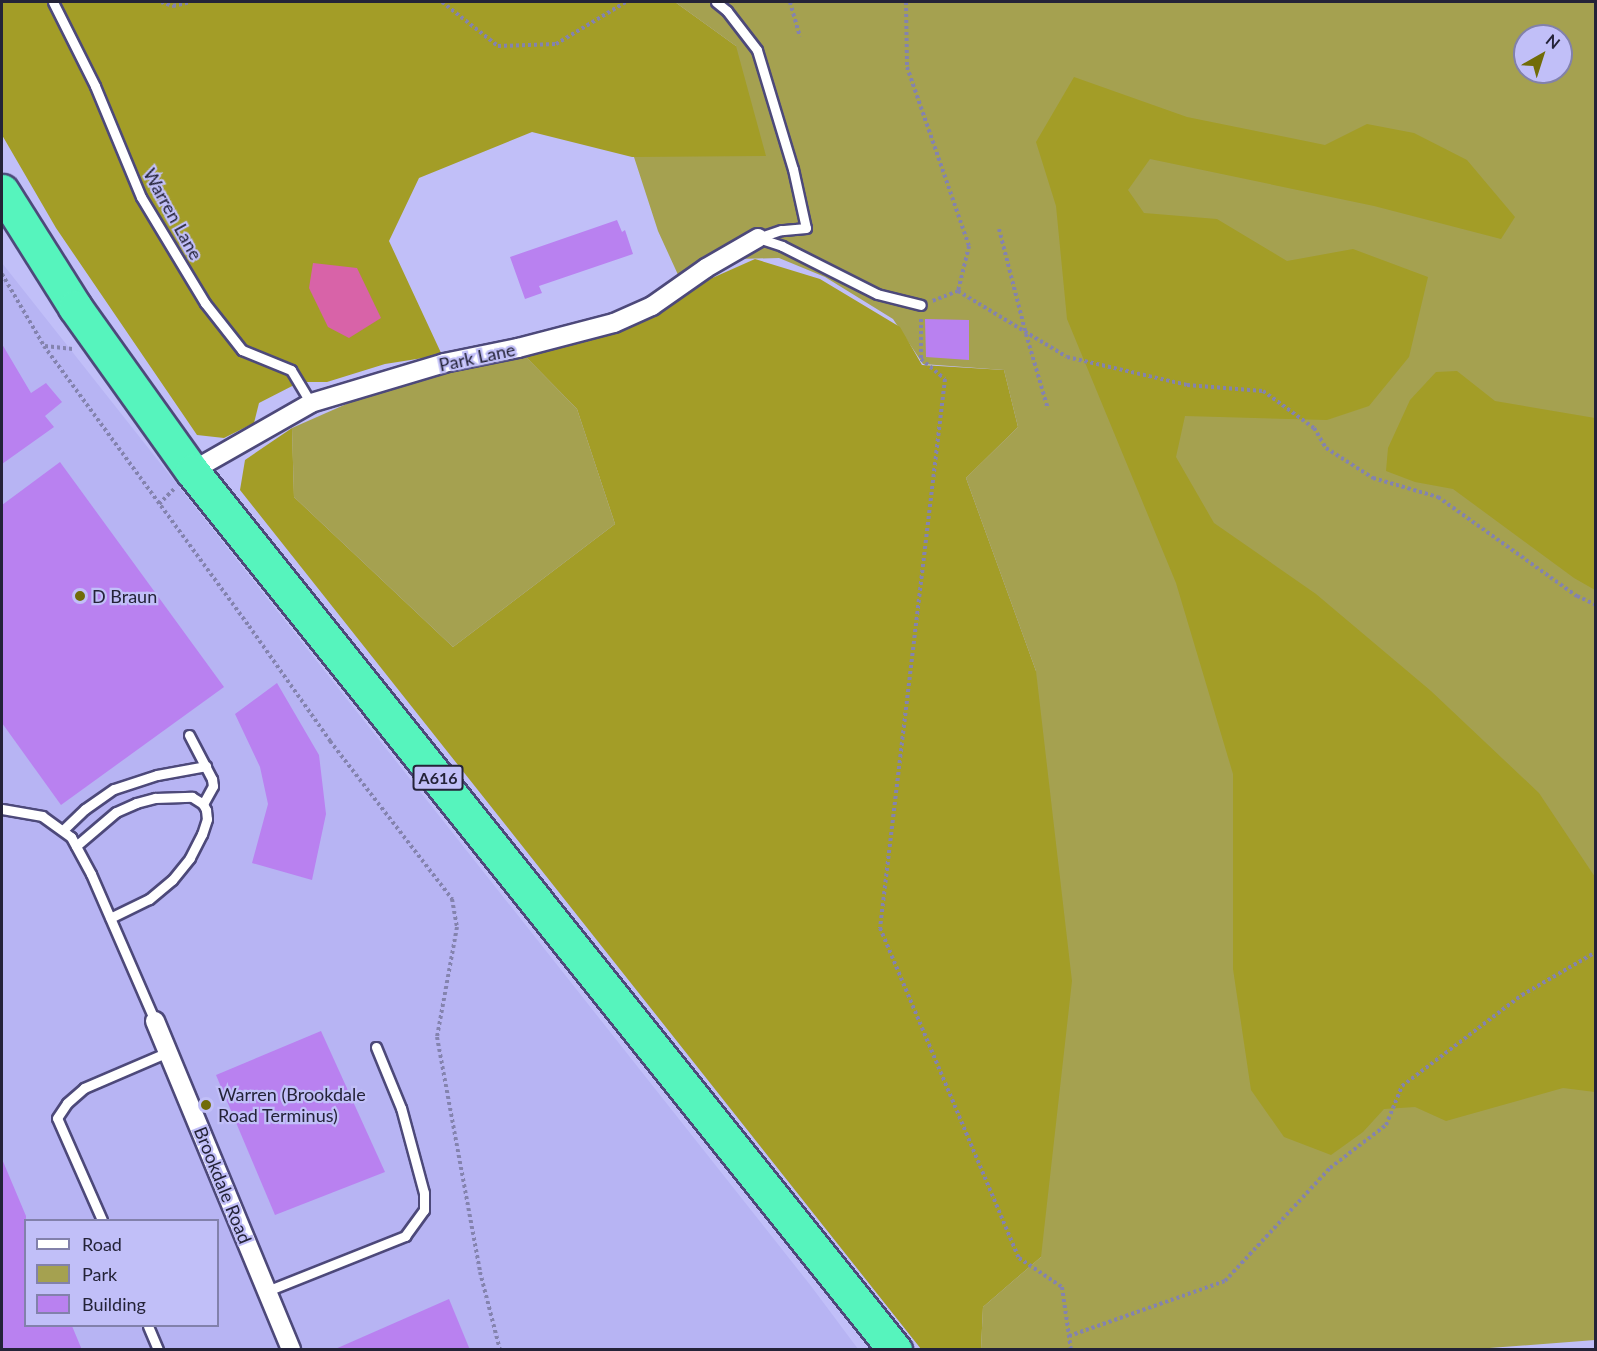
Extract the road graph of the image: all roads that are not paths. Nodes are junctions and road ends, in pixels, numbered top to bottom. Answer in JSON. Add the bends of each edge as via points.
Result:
{"nodes":[{"id":1,"x":53,"y":2,"type":"edge"},
{"id":2,"x":716,"y":2,"type":"edge"},
{"id":3,"x":2,"y":191,"type":"edge"},
{"id":4,"x":758,"y":238,"type":"junction"},
{"id":5,"x":921,"y":305,"type":"road end"},
{"id":6,"x":311,"y":403,"type":"junction"},
{"id":7,"x":192,"y":471,"type":"junction"},
{"id":8,"x":189,"y":735,"type":"dead end"},
{"id":9,"x":206,"y":766,"type":"junction"},
{"id":10,"x":203,"y":804,"type":"junction"},
{"id":11,"x":2,"y":809,"type":"edge"},
{"id":12,"x":63,"y":830,"type":"junction"},
{"id":13,"x":76,"y":846,"type":"junction"},
{"id":14,"x":110,"y":918,"type":"junction"},
{"id":15,"x":155,"y":1021,"type":"joint"},
{"id":16,"x":376,"y":1047,"type":"dead end"},
{"id":17,"x":168,"y":1052,"type":"junction"},
{"id":18,"x":101,"y":1219,"type":"edge"},
{"id":19,"x":267,"y":1291,"type":"junction"},
{"id":20,"x":148,"y":1327,"type":"edge"},
{"id":21,"x":158,"y":1350,"type":"edge"},
{"id":22,"x":291,"y":1350,"type":"edge"},
{"id":23,"x":895,"y":1350,"type":"edge"}],
"edges":[{"from":1,"to":6,"type":"lane","name":"Warren Lane","via":[[95,86],[141,197],[205,303],[242,350],[291,370]]},
{"from":2,"to":4,"type":"lane","via":[[727,10],[757,50],[793,169],[806,228],[781,230]]},
{"from":3,"to":7,"type":"highway","number":"A616","via":[[75,307]]},
{"from":4,"to":5,"type":"lane","via":[[877,294]]},
{"from":4,"to":6,"type":"street","name":"Park Lane","via":[[652,306],[614,323],[444,363]]},
{"from":6,"to":7,"type":"street","name":"Park Lane"},
{"from":7,"to":23,"type":"highway","number":"A616"},
{"from":8,"to":9,"type":"lane"},
{"from":9,"to":10,"type":"lane","via":[[213,786]]},
{"from":9,"to":12,"type":"lane","via":[[157,775],[114,789]]},
{"from":10,"to":13,"type":"lane","via":[[192,797],[171,796],[136,803],[116,812]]},
{"from":10,"to":14,"type":"lane","via":[[207,819],[202,834],[172,880],[149,899]]},
{"from":11,"to":12,"type":"lane","via":[[42,816]]},
{"from":12,"to":13,"type":"lane"},
{"from":13,"to":14,"type":"lane"},
{"from":14,"to":15,"type":"lane"},
{"from":15,"to":17,"type":"street","name":"Brookdale Road"},
{"from":16,"to":19,"type":"lane","via":[[401,1108],[424,1193],[424,1210],[405,1236]]},
{"from":17,"to":18,"type":"lane","via":[[84,1088],[57,1118]]},
{"from":17,"to":19,"type":"street","name":"Brookdale Road"},
{"from":19,"to":22,"type":"street","name":"Brookdale Road"},
{"from":20,"to":21,"type":"lane"}]}
